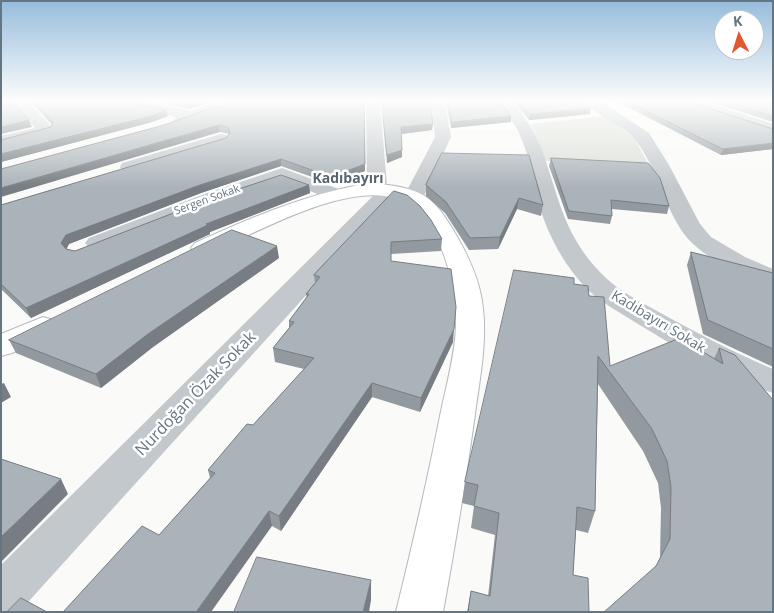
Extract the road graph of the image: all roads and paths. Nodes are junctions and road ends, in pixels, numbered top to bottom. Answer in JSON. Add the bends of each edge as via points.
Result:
{"nodes":[{"id":1,"x":44,"y":131,"type":"edge"},
{"id":2,"x":377,"y":131,"type":"edge"},
{"id":3,"x":442,"y":131,"type":"edge"},
{"id":4,"x":527,"y":131,"type":"edge"},
{"id":5,"x":635,"y":131,"type":"edge"},
{"id":6,"x":221,"y":139,"type":"edge"},
{"id":7,"x":1,"y":141,"type":"edge"},
{"id":8,"x":113,"y":172,"type":"edge"},
{"id":9,"x":393,"y":193,"type":"junction"},
{"id":10,"x":337,"y":195,"type":"junction"},
{"id":11,"x":78,"y":251,"type":"edge"},
{"id":12,"x":185,"y":257,"type":"edge"},
{"id":13,"x":773,"y":278,"type":"edge"},
{"id":14,"x":62,"y":316,"type":"edge"},
{"id":15,"x":1,"y":346,"type":"edge"},
{"id":16,"x":773,"y":382,"type":"edge"},
{"id":17,"x":1,"y":596,"type":"edge"},
{"id":18,"x":419,"y":612,"type":"edge"}],
"edges":[{"from":1,"to":7,"type":"street"},
{"from":2,"to":9,"type":"street"},
{"from":3,"to":9,"type":"street","name":"Nurdoğan Özak Sokak","via":[[443,137]]},
{"from":4,"to":16,"type":"street","name":"Kadıbayırı Sokak","via":[[556,225],[593,281],[613,298],[677,336]]},
{"from":5,"to":13,"type":"street","via":[[660,165],[690,227],[703,242],[736,262]]},
{"from":6,"to":8,"type":"street"},
{"from":9,"to":10,"type":"main road"},
{"from":9,"to":17,"type":"street","name":"Nurdoğan Özak Sokak"},
{"from":9,"to":18,"type":"main road","via":[[423,205],[438,222],[466,279],[471,305],[470,342],[444,495]]},
{"from":10,"to":11,"type":"street","name":"Sergen Sokak","via":[[282,174]]},
{"from":10,"to":12,"type":"main road","via":[[278,214]]},
{"from":14,"to":15,"type":"main road"}]}
